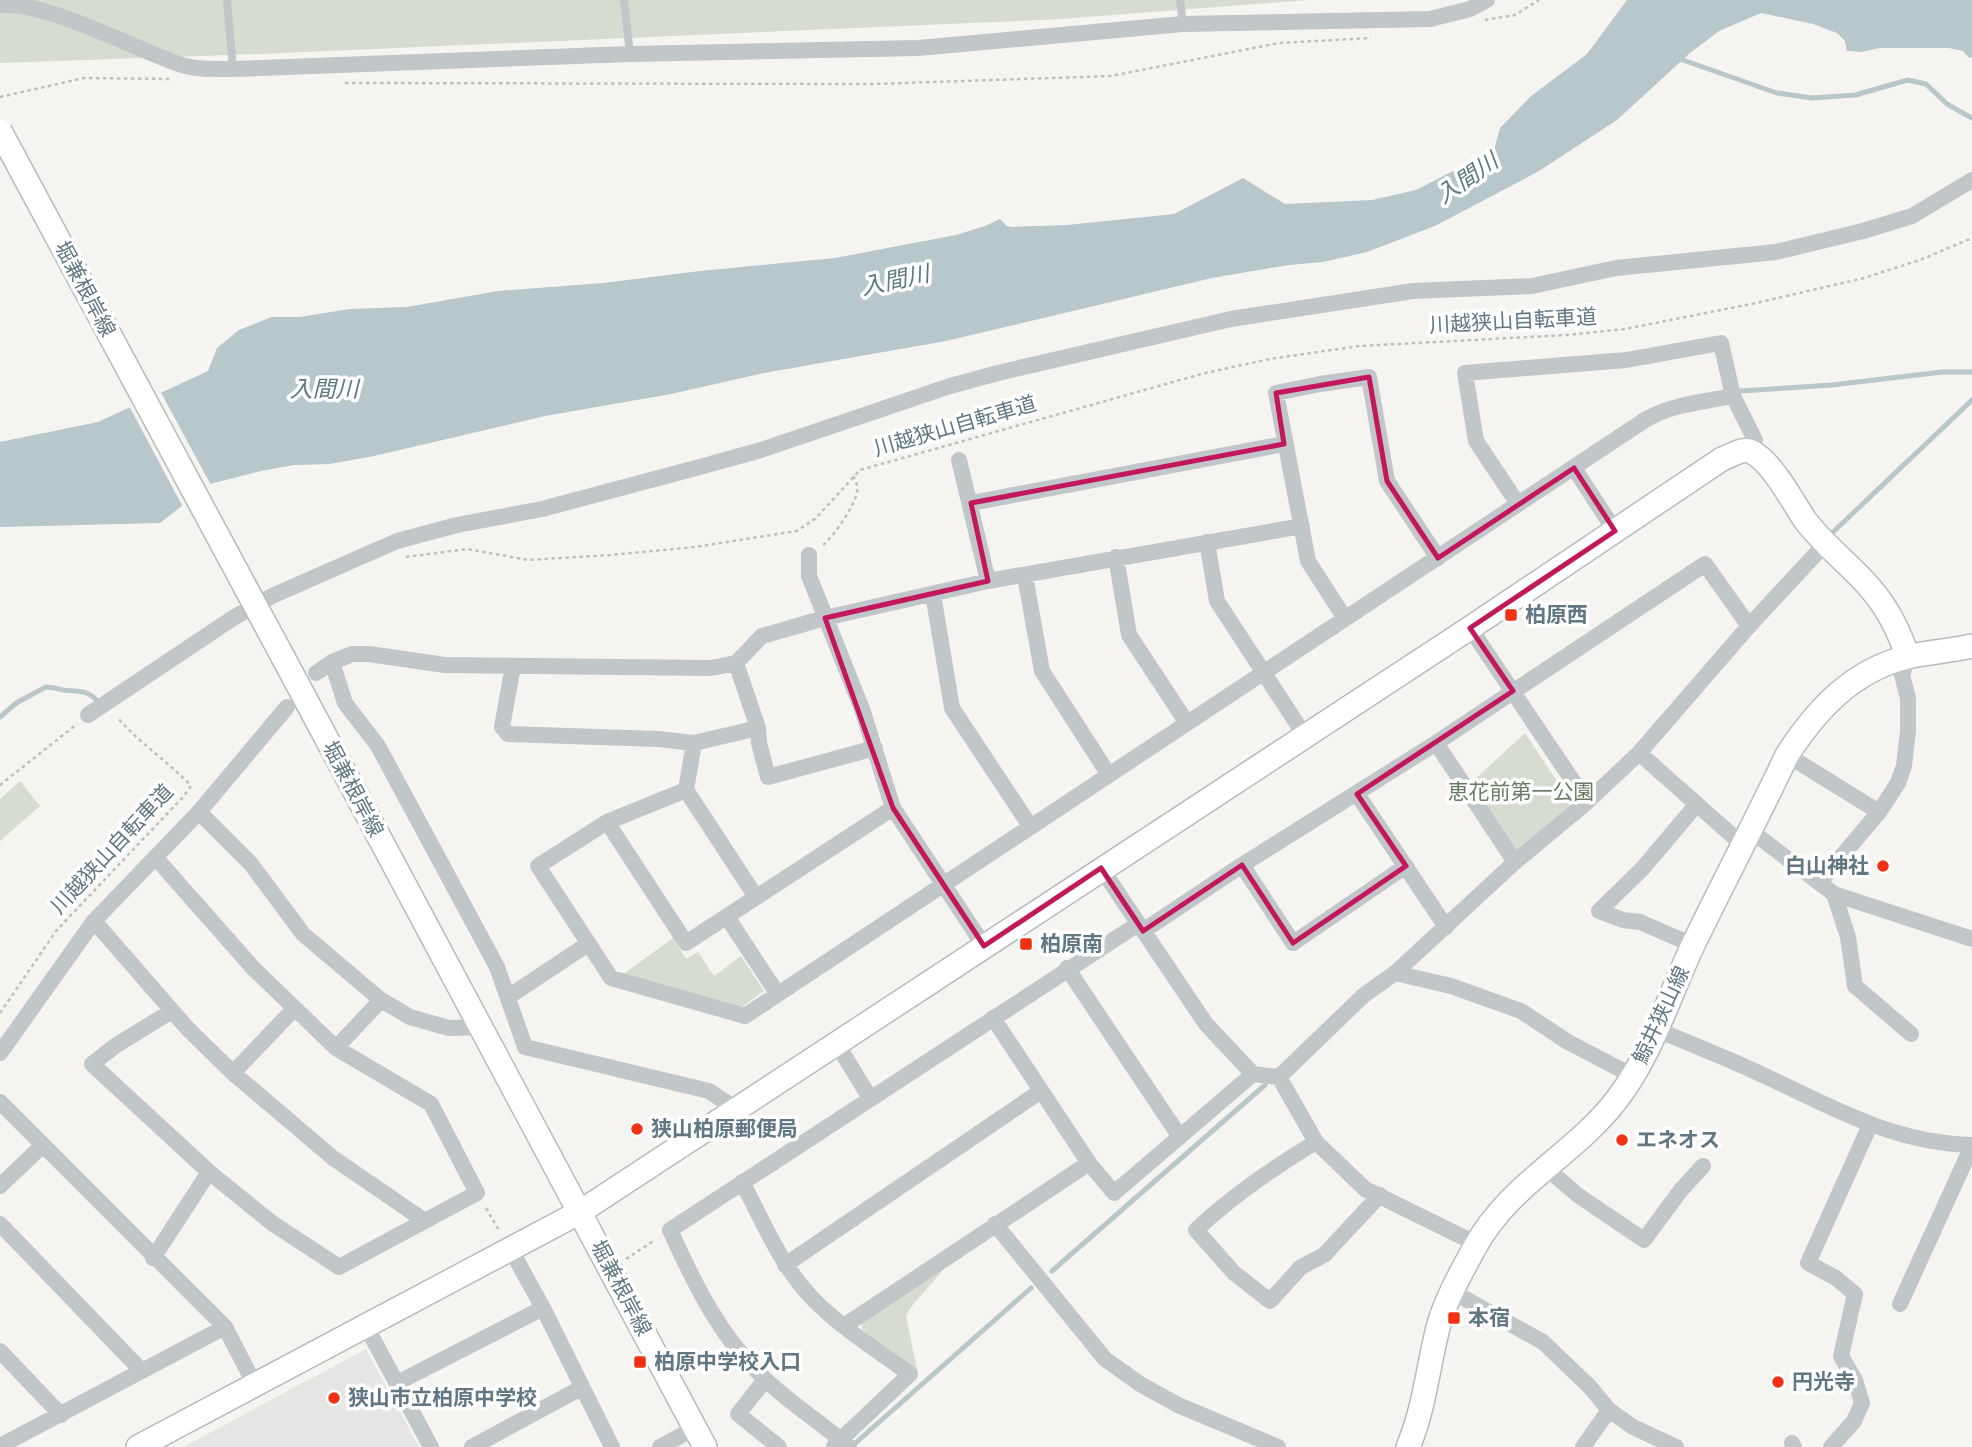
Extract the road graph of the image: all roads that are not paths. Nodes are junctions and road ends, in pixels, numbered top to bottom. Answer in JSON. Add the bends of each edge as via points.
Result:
{"nodes":[{"id":1,"x":227,"y":0,"type":"edge"},
{"id":2,"x":624,"y":0,"type":"edge"},
{"id":3,"x":1180,"y":0,"type":"edge"},
{"id":4,"x":1487,"y":0,"type":"edge"},
{"id":5,"x":0,"y":5,"type":"edge"},
{"id":6,"x":1183,"y":24,"type":"junction"},
{"id":7,"x":630,"y":54,"type":"junction"},
{"id":8,"x":233,"y":69,"type":"junction"},
{"id":9,"x":0,"y":131,"type":"edge"},
{"id":10,"x":1972,"y":180,"type":"edge"},
{"id":11,"x":1733,"y":396,"type":"junction"},
{"id":12,"x":1284,"y":444,"type":"junction"},
{"id":13,"x":1752,"y":451,"type":"junction"},
{"id":14,"x":959,"y":460,"type":"dead end"},
{"id":15,"x":1574,"y":468,"type":"junction"},
{"id":16,"x":971,"y":503,"type":"junction"},
{"id":17,"x":1518,"y":504,"type":"junction"},
{"id":18,"x":1302,"y":526,"type":"junction"},
{"id":19,"x":1615,"y":531,"type":"junction"},
{"id":20,"x":1207,"y":542,"type":"junction"},
{"id":21,"x":1825,"y":544,"type":"junction"},
{"id":22,"x":809,"y":555,"type":"road end"},
{"id":23,"x":1116,"y":557,"type":"junction"},
{"id":24,"x":1438,"y":558,"type":"junction"},
{"id":25,"x":1025,"y":576,"type":"junction"},
{"id":26,"x":988,"y":581,"type":"junction"},
{"id":27,"x":933,"y":594,"type":"junction"},
{"id":28,"x":1344,"y":617,"type":"junction"},
{"id":29,"x":825,"y":618,"type":"junction"},
{"id":30,"x":1749,"y":625,"type":"junction"},
{"id":31,"x":1470,"y":628,"type":"junction"},
{"id":32,"x":1972,"y":646,"type":"edge"},
{"id":33,"x":1908,"y":657,"type":"junction"},
{"id":34,"x":332,"y":662,"type":"junction"},
{"id":35,"x":736,"y":663,"type":"junction"},
{"id":36,"x":513,"y":666,"type":"junction"},
{"id":37,"x":1263,"y":672,"type":"junction"},
{"id":38,"x":316,"y":673,"type":"dead end"},
{"id":39,"x":1513,"y":691,"type":"junction"},
{"id":40,"x":287,"y":707,"type":"dead end"},
{"id":41,"x":88,"y":715,"type":"road end"},
{"id":42,"x":1187,"y":723,"type":"junction"},
{"id":43,"x":758,"y":729,"type":"junction"},
{"id":44,"x":1305,"y":736,"type":"junction"},
{"id":45,"x":694,"y":743,"type":"junction"},
{"id":46,"x":1436,"y":743,"type":"junction"},
{"id":47,"x":875,"y":748,"type":"junction"},
{"id":48,"x":1639,"y":753,"type":"junction"},
{"id":49,"x":1787,"y":755,"type":"junction"},
{"id":50,"x":1109,"y":775,"type":"junction"},
{"id":51,"x":686,"y":790,"type":"junction"},
{"id":52,"x":1357,"y":794,"type":"junction"},
{"id":53,"x":1587,"y":802,"type":"junction"},
{"id":54,"x":1697,"y":804,"type":"junction"},
{"id":55,"x":893,"y":808,"type":"junction"},
{"id":56,"x":199,"y":812,"type":"junction"},
{"id":57,"x":1879,"y":812,"type":"junction"},
{"id":58,"x":607,"y":822,"type":"junction"},
{"id":59,"x":1030,"y":826,"type":"junction"},
{"id":60,"x":1747,"y":838,"type":"junction"},
{"id":61,"x":155,"y":857,"type":"junction"},
{"id":62,"x":1515,"y":862,"type":"junction"},
{"id":63,"x":1242,"y":865,"type":"junction"},
{"id":64,"x":1406,"y":866,"type":"junction"},
{"id":65,"x":1101,"y":868,"type":"junction"},
{"id":66,"x":1820,"y":882,"type":"junction"},
{"id":67,"x":944,"y":884,"type":"junction"},
{"id":68,"x":1833,"y":894,"type":"junction"},
{"id":69,"x":756,"y":897,"type":"junction"},
{"id":70,"x":727,"y":917,"type":"junction"},
{"id":71,"x":94,"y":921,"type":"junction"},
{"id":72,"x":1446,"y":927,"type":"junction"},
{"id":73,"x":1141,"y":928,"type":"junction"},
{"id":74,"x":1972,"y":939,"type":"edge"},
{"id":75,"x":588,"y":944,"type":"junction"},
{"id":76,"x":1693,"y":945,"type":"junction"},
{"id":77,"x":984,"y":946,"type":"junction"},
{"id":78,"x":1067,"y":968,"type":"junction"},
{"id":79,"x":1395,"y":973,"type":"junction"},
{"id":80,"x":777,"y":993,"type":"junction"},
{"id":81,"x":508,"y":997,"type":"junction"},
{"id":82,"x":381,"y":1000,"type":"junction"},
{"id":83,"x":294,"y":1009,"type":"junction"},
{"id":84,"x":172,"y":1011,"type":"junction"},
{"id":85,"x":993,"y":1017,"type":"junction"},
{"id":86,"x":481,"y":1027,"type":"junction"},
{"id":87,"x":1655,"y":1029,"type":"junction"},
{"id":88,"x":1911,"y":1034,"type":"dead end"},
{"id":89,"x":837,"y":1044,"type":"junction"},
{"id":90,"x":336,"y":1048,"type":"junction"},
{"id":91,"x":0,"y":1053,"type":"edge"},
{"id":92,"x":233,"y":1073,"type":"junction"},
{"id":93,"x":1254,"y":1074,"type":"junction"},
{"id":94,"x":1633,"y":1076,"type":"junction"},
{"id":95,"x":1279,"y":1077,"type":"junction"},
{"id":96,"x":1041,"y":1091,"type":"junction"},
{"id":97,"x":870,"y":1098,"type":"junction"},
{"id":98,"x":0,"y":1102,"type":"edge"},
{"id":99,"x":736,"y":1109,"type":"junction"},
{"id":100,"x":1870,"y":1125,"type":"junction"},
{"id":101,"x":1180,"y":1138,"type":"junction"},
{"id":102,"x":1316,"y":1142,"type":"junction"},
{"id":103,"x":43,"y":1145,"type":"junction"},
{"id":104,"x":1972,"y":1146,"type":"edge"},
{"id":105,"x":1089,"y":1163,"type":"junction"},
{"id":106,"x":1703,"y":1166,"type":"dead end"},
{"id":107,"x":1546,"y":1168,"type":"junction"},
{"id":108,"x":209,"y":1172,"type":"junction"},
{"id":109,"x":742,"y":1182,"type":"junction"},
{"id":110,"x":0,"y":1186,"type":"edge"},
{"id":111,"x":1380,"y":1195,"type":"junction"},
{"id":112,"x":580,"y":1212,"type":"junction"},
{"id":113,"x":425,"y":1221,"type":"junction"},
{"id":114,"x":0,"y":1224,"type":"edge"},
{"id":115,"x":995,"y":1224,"type":"junction"},
{"id":116,"x":1477,"y":1244,"type":"junction"},
{"id":117,"x":511,"y":1250,"type":"junction"},
{"id":118,"x":153,"y":1258,"type":"junction"},
{"id":119,"x":785,"y":1265,"type":"junction"},
{"id":120,"x":1453,"y":1292,"type":"junction"},
{"id":121,"x":1900,"y":1304,"type":"dead end"},
{"id":122,"x":543,"y":1308,"type":"junction"},
{"id":123,"x":366,"y":1326,"type":"junction"},
{"id":124,"x":844,"y":1326,"type":"junction"},
{"id":125,"x":225,"y":1328,"type":"junction"},
{"id":126,"x":0,"y":1351,"type":"edge"},
{"id":127,"x":142,"y":1371,"type":"junction"},
{"id":128,"x":765,"y":1380,"type":"junction"},
{"id":129,"x":397,"y":1383,"type":"junction"},
{"id":130,"x":255,"y":1385,"type":"junction"},
{"id":131,"x":581,"y":1388,"type":"junction"},
{"id":132,"x":1609,"y":1410,"type":"junction"},
{"id":133,"x":61,"y":1415,"type":"junction"},
{"id":134,"x":700,"y":1438,"type":"edge"},
{"id":135,"x":841,"y":1445,"type":"edge"},
{"id":136,"x":0,"y":1446,"type":"edge"},
{"id":137,"x":138,"y":1447,"type":"edge"},
{"id":138,"x":431,"y":1447,"type":"edge"},
{"id":139,"x":472,"y":1447,"type":"edge"},
{"id":140,"x":612,"y":1447,"type":"edge"},
{"id":141,"x":660,"y":1447,"type":"edge"},
{"id":142,"x":779,"y":1447,"type":"edge"},
{"id":143,"x":1278,"y":1447,"type":"edge"},
{"id":144,"x":1408,"y":1447,"type":"edge"},
{"id":145,"x":1583,"y":1447,"type":"edge"},
{"id":146,"x":1676,"y":1447,"type":"edge"},
{"id":147,"x":1831,"y":1447,"type":"edge"}],
"edges":[{"from":1,"to":8,"type":"lane"},
{"from":2,"to":7,"type":"lane"},
{"from":3,"to":6,"type":"lane"},
{"from":4,"to":6,"type":"street","via":[[1430,19]]},
{"from":5,"to":8,"type":"street","via":[[41,6],[181,65]]},
{"from":6,"to":7,"type":"street","via":[[918,48]]},
{"from":7,"to":8,"type":"street"},
{"from":9,"to":86,"type":"main road","name":"堀兼根岸線","bridge":true},
{"from":10,"to":41,"type":"street","via":[[1912,216],[1776,252],[1616,268],[1532,286],[1413,291],[1231,319],[998,373],[761,450],[542,509],[397,541],[272,596],[199,638]]},
{"from":11,"to":13,"type":"street","via":[[1755,440]]},
{"from":11,"to":15,"type":"street","via":[[1660,412]]},
{"from":11,"to":17,"type":"street","via":[[1721,343],[1626,360],[1465,373],[1476,442]]},
{"from":12,"to":16,"type":"street"},
{"from":12,"to":18,"type":"street"},
{"from":12,"to":24,"type":"street","via":[[1276,393],[1368,377],[1387,481]]},
{"from":13,"to":19,"type":"main road","via":[[1722,459]]},
{"from":13,"to":21,"type":"main road"},
{"from":14,"to":16,"type":"street"},
{"from":15,"to":17,"type":"street"},
{"from":15,"to":19,"type":"street"},
{"from":16,"to":26,"type":"street"},
{"from":17,"to":24,"type":"street"},
{"from":18,"to":20,"type":"street"},
{"from":18,"to":28,"type":"street","via":[[1308,561]]},
{"from":19,"to":31,"type":"main road"},
{"from":20,"to":23,"type":"street"},
{"from":20,"to":37,"type":"street","via":[[1217,601]]},
{"from":21,"to":30,"type":"street"},
{"from":21,"to":33,"type":"main road","via":[[1885,607]]},
{"from":22,"to":29,"type":"street","via":[[808,576]]},
{"from":23,"to":25,"type":"street"},
{"from":23,"to":42,"type":"street","via":[[1129,635]]},
{"from":24,"to":28,"type":"street"},
{"from":25,"to":26,"type":"street"},
{"from":25,"to":50,"type":"street","via":[[1042,671]]},
{"from":26,"to":27,"type":"street"},
{"from":27,"to":29,"type":"street"},
{"from":27,"to":59,"type":"street","via":[[952,708]]},
{"from":28,"to":37,"type":"street"},
{"from":29,"to":35,"type":"street","via":[[762,636]]},
{"from":29,"to":47,"type":"street"},
{"from":30,"to":39,"type":"street","via":[[1705,564]]},
{"from":30,"to":48,"type":"street"},
{"from":31,"to":39,"type":"street"},
{"from":31,"to":44,"type":"main road"},
{"from":32,"to":33,"type":"main road","name":"鯨井狭山線"},
{"from":33,"to":49,"type":"main road","name":"鯨井狭山線","via":[[1852,681],[1831,698]]},
{"from":33,"to":57,"type":"street","via":[[1902,675],[1908,698],[1903,766]]},
{"from":34,"to":36,"type":"street","via":[[352,654],[369,654],[445,665]]},
{"from":34,"to":38,"type":"street"},
{"from":34,"to":81,"type":"street","via":[[345,703],[378,746],[498,967]]},
{"from":35,"to":36,"type":"street","via":[[711,668]]},
{"from":35,"to":43,"type":"street"},
{"from":36,"to":45,"type":"street","via":[[502,727],[508,734]]},
{"from":37,"to":42,"type":"street"},
{"from":37,"to":44,"type":"street"},
{"from":39,"to":46,"type":"street"},
{"from":39,"to":53,"type":"street"},
{"from":40,"to":56,"type":"street"},
{"from":42,"to":50,"type":"street"},
{"from":43,"to":45,"type":"street"},
{"from":43,"to":47,"type":"street","via":[[768,777]]},
{"from":44,"to":65,"type":"main road"},
{"from":45,"to":51,"type":"street"},
{"from":46,"to":52,"type":"street"},
{"from":46,"to":62,"type":"street"},
{"from":47,"to":55,"type":"street"},
{"from":48,"to":53,"type":"street"},
{"from":48,"to":54,"type":"street"},
{"from":49,"to":57,"type":"street"},
{"from":49,"to":60,"type":"main road","name":"鯨井狭山線"},
{"from":50,"to":59,"type":"street"},
{"from":51,"to":58,"type":"street"},
{"from":51,"to":69,"type":"street"},
{"from":52,"to":63,"type":"street"},
{"from":52,"to":64,"type":"street"},
{"from":53,"to":62,"type":"street"},
{"from":54,"to":60,"type":"street"},
{"from":54,"to":76,"type":"street","via":[[1643,869],[1598,911],[1640,922]]},
{"from":55,"to":67,"type":"street"},
{"from":55,"to":69,"type":"street"},
{"from":56,"to":61,"type":"street"},
{"from":56,"to":82,"type":"street","via":[[251,864],[303,934]]},
{"from":57,"to":66,"type":"street"},
{"from":58,"to":70,"type":"street","via":[[686,943]]},
{"from":58,"to":75,"type":"street","via":[[538,866]]},
{"from":59,"to":67,"type":"street"},
{"from":60,"to":66,"type":"street"},
{"from":60,"to":76,"type":"main road","name":"鯨井狭山線"},
{"from":61,"to":71,"type":"street"},
{"from":61,"to":83,"type":"street"},
{"from":62,"to":72,"type":"street"},
{"from":63,"to":64,"type":"street","via":[[1293,943]]},
{"from":63,"to":73,"type":"street"},
{"from":64,"to":72,"type":"street"},
{"from":65,"to":73,"type":"street"},
{"from":65,"to":77,"type":"main road"},
{"from":66,"to":68,"type":"street"},
{"from":67,"to":77,"type":"street"},
{"from":67,"to":80,"type":"street"},
{"from":68,"to":74,"type":"street"},
{"from":68,"to":88,"type":"street","via":[[1848,937],[1855,986]]},
{"from":69,"to":70,"type":"street"},
{"from":70,"to":80,"type":"street"},
{"from":71,"to":84,"type":"street"},
{"from":71,"to":91,"type":"street"},
{"from":72,"to":79,"type":"street"},
{"from":73,"to":78,"type":"street"},
{"from":73,"to":93,"type":"street","via":[[1206,1024]]},
{"from":75,"to":80,"type":"street","via":[[611,978],[745,1016]]},
{"from":75,"to":81,"type":"street"},
{"from":76,"to":87,"type":"main road","name":"鯨井狭山線"},
{"from":77,"to":89,"type":"main road"},
{"from":78,"to":85,"type":"street"},
{"from":78,"to":101,"type":"street"},
{"from":79,"to":94,"type":"street","via":[[1451,986],[1521,1011]]},
{"from":79,"to":95,"type":"street","via":[[1364,995]]},
{"from":81,"to":99,"type":"street","via":[[525,1047],[709,1091]]},
{"from":82,"to":86,"type":"street","via":[[410,1017],[449,1028]]},
{"from":82,"to":90,"type":"street"},
{"from":83,"to":90,"type":"street"},
{"from":83,"to":92,"type":"street"},
{"from":84,"to":92,"type":"street"},
{"from":84,"to":108,"type":"street","via":[[92,1064]]},
{"from":85,"to":96,"type":"street"},
{"from":85,"to":97,"type":"street"},
{"from":86,"to":112,"type":"main road","name":"堀兼根岸線"},
{"from":87,"to":94,"type":"main road","name":"鯨井狭山線"},
{"from":87,"to":100,"type":"street"},
{"from":89,"to":97,"type":"street"},
{"from":89,"to":99,"type":"main road"},
{"from":90,"to":113,"type":"street","via":[[431,1104],[477,1193]]},
{"from":92,"to":113,"type":"street","via":[[333,1158]]},
{"from":93,"to":95,"type":"street"},
{"from":93,"to":101,"type":"street"},
{"from":94,"to":107,"type":"main road","name":"鯨井狭山線","via":[[1598,1122]]},
{"from":95,"to":102,"type":"street"},
{"from":96,"to":105,"type":"street"},
{"from":96,"to":119,"type":"street"},
{"from":97,"to":109,"type":"street"},
{"from":98,"to":103,"type":"street"},
{"from":99,"to":112,"type":"main road"},
{"from":100,"to":104,"type":"street","via":[[1911,1139]]},
{"from":100,"to":147,"type":"street","via":[[1808,1263],[1855,1294],[1841,1356],[1862,1403],[1854,1421]]},
{"from":101,"to":105,"type":"street","via":[[1114,1193]]},
{"from":102,"to":111,"type":"street","via":[[1365,1189]]},
{"from":102,"to":111,"type":"street","via":[[1262,1175],[1196,1230],[1234,1273],[1270,1301],[1301,1266],[1324,1255]]},
{"from":103,"to":110,"type":"street"},
{"from":103,"to":118,"type":"street"},
{"from":104,"to":121,"type":"street"},
{"from":105,"to":115,"type":"street"},
{"from":106,"to":107,"type":"street","via":[[1644,1240]]},
{"from":107,"to":116,"type":"main road","name":"鯨井狭山線","via":[[1514,1196]]},
{"from":108,"to":113,"type":"street","via":[[272,1223],[339,1267]]},
{"from":108,"to":118,"type":"street"},
{"from":109,"to":119,"type":"street"},
{"from":109,"to":128,"type":"street","via":[[670,1230],[725,1337]]},
{"from":111,"to":116,"type":"street"},
{"from":112,"to":117,"type":"main road"},
{"from":112,"to":134,"type":"main road","name":"堀兼根岸線"},
{"from":114,"to":127,"type":"street"},
{"from":115,"to":124,"type":"street"},
{"from":115,"to":143,"type":"street","via":[[1105,1359],[1178,1405]]},
{"from":116,"to":120,"type":"main road","name":"鯨井狭山線"},
{"from":117,"to":122,"type":"street"},
{"from":117,"to":123,"type":"main road"},
{"from":118,"to":125,"type":"street"},
{"from":119,"to":124,"type":"street","via":[[811,1297]]},
{"from":120,"to":132,"type":"street","via":[[1544,1342]]},
{"from":120,"to":144,"type":"main road","name":"鯨井狭山線","via":[[1440,1321],[1429,1380]]},
{"from":122,"to":129,"type":"street"},
{"from":122,"to":131,"type":"street"},
{"from":123,"to":129,"type":"street"},
{"from":123,"to":130,"type":"main road"},
{"from":124,"to":135,"type":"street","via":[[910,1374]]},
{"from":125,"to":127,"type":"street"},
{"from":125,"to":130,"type":"street"},
{"from":126,"to":133,"type":"street"},
{"from":127,"to":133,"type":"street"},
{"from":128,"to":135,"type":"street"},
{"from":128,"to":142,"type":"street","via":[[738,1414]]},
{"from":129,"to":138,"type":"street"},
{"from":130,"to":137,"type":"main road"},
{"from":131,"to":139,"type":"street"},
{"from":131,"to":140,"type":"street"},
{"from":132,"to":145,"type":"street"},
{"from":132,"to":146,"type":"street"},
{"from":133,"to":136,"type":"street"},
{"from":134,"to":141,"type":"street"}]}
